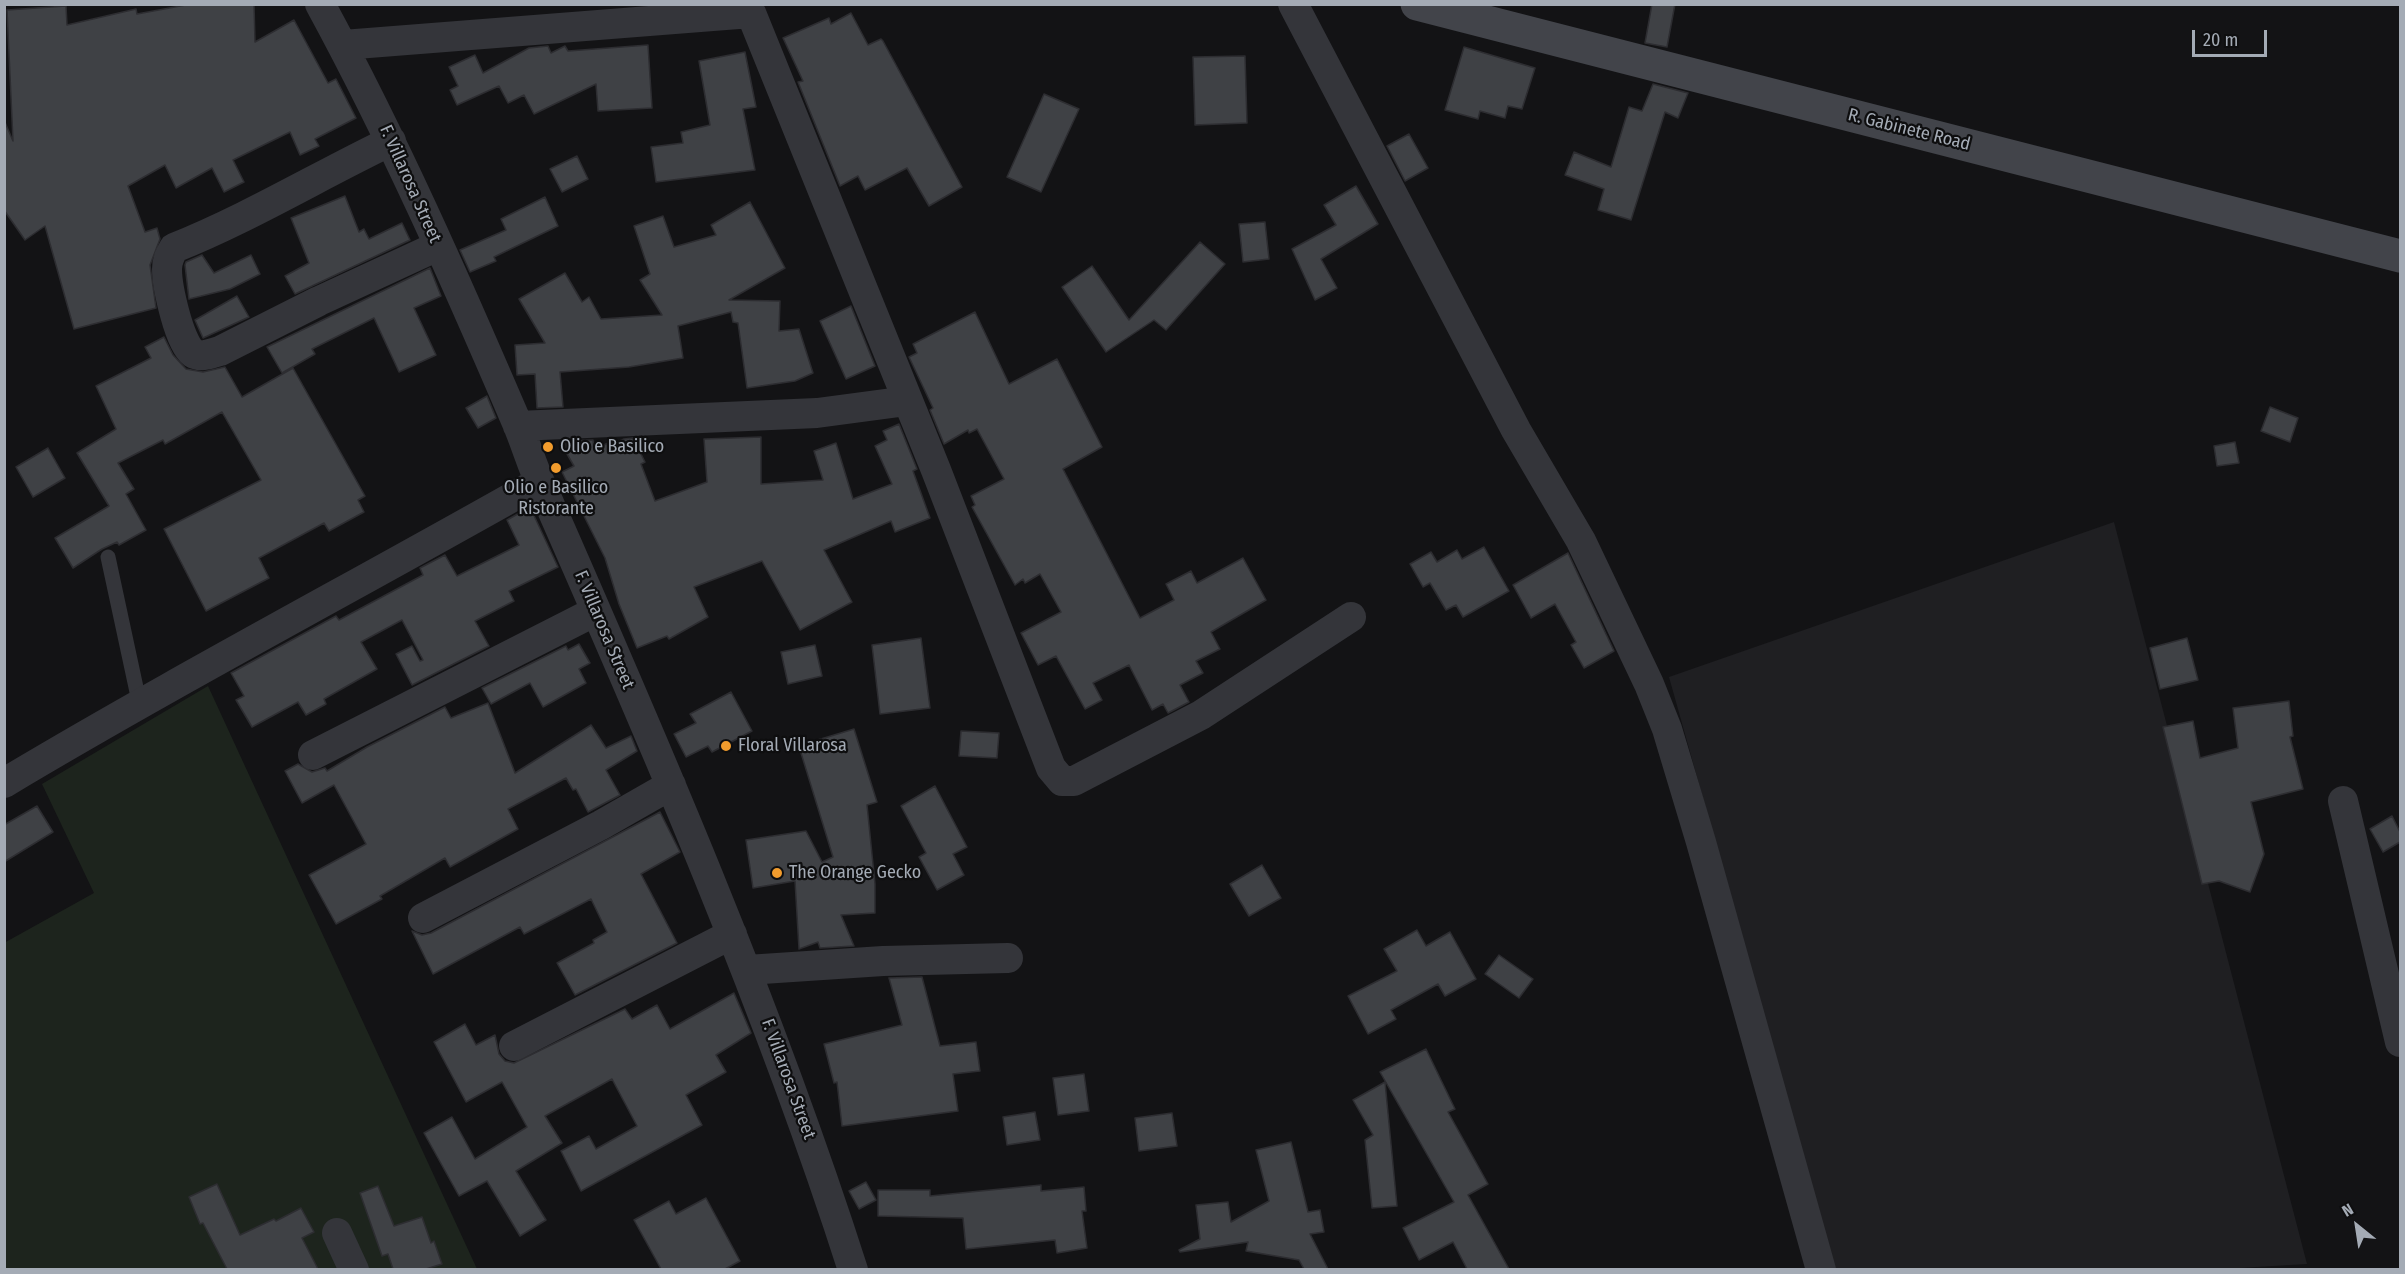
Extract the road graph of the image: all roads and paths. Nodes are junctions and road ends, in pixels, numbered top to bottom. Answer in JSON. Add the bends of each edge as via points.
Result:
{"nodes":[{"id":1,"x":320,"y":4,"type":"edge"},
{"id":2,"x":1293,"y":4,"type":"edge"},
{"id":3,"x":1417,"y":4,"type":"edge"},
{"id":4,"x":751,"y":9,"type":"edge"},
{"id":5,"x":343,"y":45,"type":"junction"},
{"id":6,"x":391,"y":141,"type":"junction"},
{"id":7,"x":438,"y":246,"type":"junction"},
{"id":8,"x":2400,"y":256,"type":"edge"},
{"id":9,"x":907,"y":401,"type":"junction"},
{"id":10,"x":518,"y":426,"type":"junction"},
{"id":11,"x":539,"y":482,"type":"junction"},
{"id":12,"x":108,"y":557,"type":"dead end"},
{"id":13,"x":596,"y":611,"type":"junction"},
{"id":14,"x":1351,"y":617,"type":"dead end"},
{"id":15,"x":140,"y":706,"type":"junction"},
{"id":16,"x":313,"y":754,"type":"dead end"},
{"id":17,"x":4,"y":783,"type":"edge"},
{"id":18,"x":671,"y":784,"type":"junction"},
{"id":19,"x":2343,"y":801,"type":"dead end"},
{"id":20,"x":423,"y":918,"type":"dead end"},
{"id":21,"x":732,"y":934,"type":"junction"},
{"id":22,"x":1008,"y":958,"type":"dead end"},
{"id":23,"x":747,"y":970,"type":"junction"},
{"id":24,"x":2400,"y":1042,"type":"edge"},
{"id":25,"x":514,"y":1046,"type":"dead end"},
{"id":26,"x":337,"y":1233,"type":"dead end"},
{"id":27,"x":354,"y":1269,"type":"edge"},
{"id":28,"x":853,"y":1269,"type":"edge"},
{"id":29,"x":1821,"y":1269,"type":"edge"}],
"edges":[{"from":1,"to":5,"type":"street","name":"F. Villarosa Street"},
{"from":2,"to":29,"type":"street","via":[[1516,430],[1581,541],[1649,684],[1691,808]]},
{"from":3,"to":8,"type":"street","name":"R. Gabinete Road"},
{"from":4,"to":5,"type":"street"},
{"from":4,"to":9,"type":"street"},
{"from":5,"to":6,"type":"street","name":"F. Villarosa Street"},
{"from":6,"to":7,"type":"street","name":"F. Villarosa Street"},
{"from":6,"to":7,"type":"street","via":[[253,213],[174,248],[167,270],[184,342],[193,353],[202,356],[220,351]]},
{"from":7,"to":10,"type":"street","name":"F. Villarosa Street"},
{"from":9,"to":10,"type":"street","via":[[817,413]]},
{"from":9,"to":14,"type":"street","via":[[1051,768],[1062,781],[1074,780],[1201,715]]},
{"from":10,"to":11,"type":"street","name":"F. Villarosa Street"},
{"from":11,"to":13,"type":"street","name":"F. Villarosa Street"},
{"from":11,"to":15,"type":"street"},
{"from":12,"to":15,"type":"lane"},
{"from":13,"to":16,"type":"street"},
{"from":13,"to":18,"type":"street","name":"F. Villarosa Street"},
{"from":15,"to":17,"type":"street"},
{"from":18,"to":20,"type":"street"},
{"from":18,"to":21,"type":"street","name":"F. Villarosa Street"},
{"from":19,"to":24,"type":"street"},
{"from":21,"to":23,"type":"street","name":"F. Villarosa Street"},
{"from":21,"to":25,"type":"street"},
{"from":22,"to":23,"type":"street"},
{"from":23,"to":28,"type":"street","name":"F. Villarosa Street"},
{"from":26,"to":27,"type":"street"}]}
